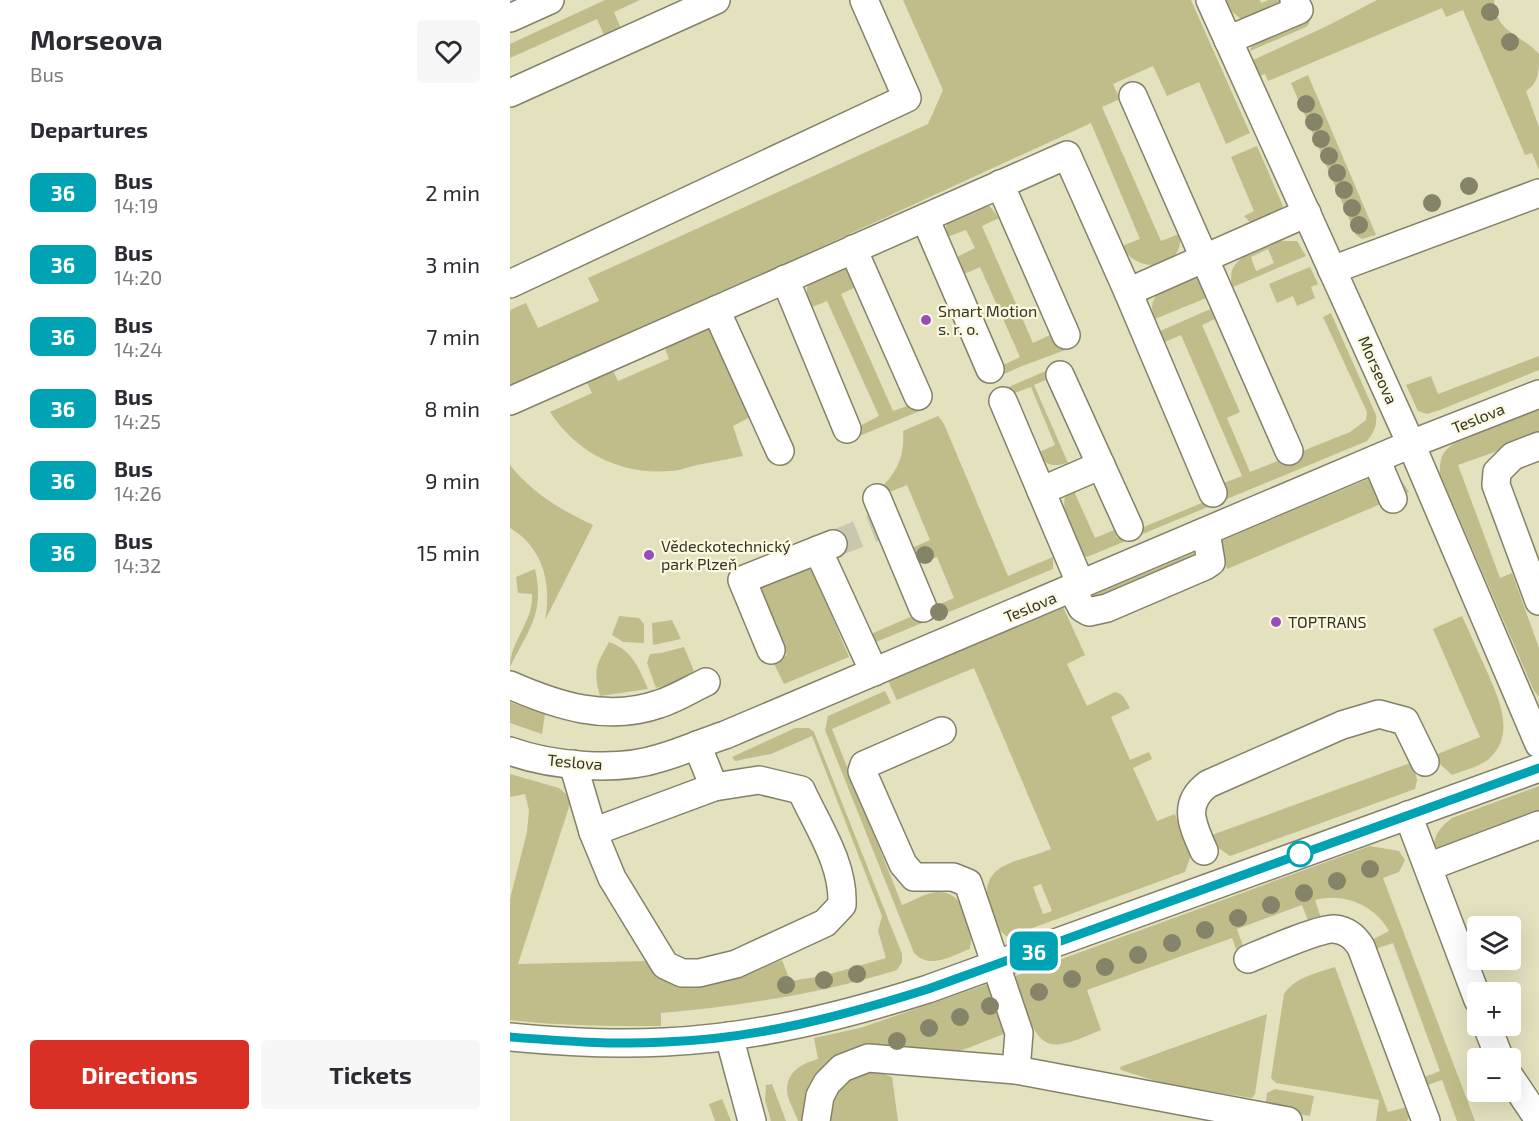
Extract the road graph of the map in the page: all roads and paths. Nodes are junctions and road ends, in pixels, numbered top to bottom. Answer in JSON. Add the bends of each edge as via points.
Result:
{"nodes":[{"id":1,"x":550,"y":0,"type":"edge"},
{"id":2,"x":716,"y":0,"type":"edge"},
{"id":3,"x":864,"y":0,"type":"edge"},
{"id":4,"x":1210,"y":0,"type":"edge"},
{"id":5,"x":1294,"y":0,"type":"edge"},
{"id":6,"x":510,"y":18,"type":"edge"},
{"id":7,"x":1228,"y":40,"type":"junction"},
{"id":8,"x":510,"y":93,"type":"edge"},
{"id":9,"x":1133,"y":96,"type":"dead end"},
{"id":10,"x":1000,"y":184,"type":"junction"},
{"id":11,"x":1539,"y":194,"type":"edge"},
{"id":12,"x":1307,"y":213,"type":"junction"},
{"id":13,"x":925,"y":218,"type":"junction"},
{"id":14,"x":853,"y":249,"type":"junction"},
{"id":15,"x":1204,"y":258,"type":"junction"},
{"id":16,"x":1332,"y":270,"type":"junction"},
{"id":17,"x":785,"y":279,"type":"junction"},
{"id":18,"x":510,"y":284,"type":"edge"},
{"id":19,"x":1128,"y":292,"type":"junction"},
{"id":20,"x":716,"y":310,"type":"junction"},
{"id":21,"x":1066,"y":335,"type":"dead end"},
{"id":22,"x":990,"y":369,"type":"dead end"},
{"id":23,"x":1060,"y":375,"type":"dead end"},
{"id":24,"x":1539,"y":394,"type":"edge"},
{"id":25,"x":918,"y":396,"type":"dead end"},
{"id":26,"x":510,"y":401,"type":"edge"},
{"id":27,"x":1003,"y":401,"type":"dead end"},
{"id":28,"x":848,"y":429,"type":"dead end"},
{"id":29,"x":1411,"y":444,"type":"junction"},
{"id":30,"x":1539,"y":446,"type":"edge"},
{"id":31,"x":780,"y":451,"type":"dead end"},
{"id":32,"x":1289,"y":451,"type":"dead end"},
{"id":33,"x":1376,"y":459,"type":"junction"},
{"id":34,"x":1101,"y":465,"type":"junction"},
{"id":35,"x":1041,"y":491,"type":"junction"},
{"id":36,"x":1213,"y":493,"type":"dead end"},
{"id":37,"x":877,"y":498,"type":"dead end"},
{"id":38,"x":1393,"y":499,"type":"dead end"},
{"id":39,"x":1129,"y":527,"type":"dead end"},
{"id":40,"x":1530,"y":550,"type":"edge"},
{"id":41,"x":1077,"y":587,"type":"junction"},
{"id":42,"x":1539,"y":602,"type":"edge"},
{"id":43,"x":923,"y":608,"type":"dead end"},
{"id":44,"x":771,"y":650,"type":"dead end"},
{"id":45,"x":874,"y":672,"type":"junction"},
{"id":46,"x":706,"y":682,"type":"dead end"},
{"id":47,"x":510,"y":685,"type":"edge"},
{"id":48,"x":942,"y":731,"type":"dead end"},
{"id":49,"x":1539,"y":744,"type":"edge"},
{"id":50,"x":697,"y":745,"type":"junction"},
{"id":51,"x":510,"y":751,"type":"edge"},
{"id":52,"x":1425,"y":762,"type":"dead end"},
{"id":53,"x":573,"y":764,"type":"junction"},
{"id":54,"x":1539,"y":768,"type":"edge"},
{"id":55,"x":714,"y":787,"type":"junction"},
{"id":56,"x":1408,"y":815,"type":"junction"},
{"id":57,"x":1539,"y":825,"type":"edge"},
{"id":58,"x":592,"y":832,"type":"junction"},
{"id":59,"x":1204,"y":851,"type":"dead end"},
{"id":60,"x":1428,"y":867,"type":"junction"},
{"id":61,"x":1248,"y":959,"type":"dead end"},
{"id":62,"x":996,"y":964,"type":"junction"},
{"id":63,"x":1471,"y":982,"type":"edge"},
{"id":64,"x":729,"y":1036,"type":"junction"},
{"id":65,"x":510,"y":1037,"type":"edge"},
{"id":66,"x":1016,"y":1070,"type":"junction"},
{"id":67,"x":1521,"y":1093,"type":"edge"},
{"id":68,"x":1539,"y":1120,"type":"edge"},
{"id":69,"x":752,"y":1121,"type":"edge"},
{"id":70,"x":816,"y":1121,"type":"edge"},
{"id":71,"x":1288,"y":1121,"type":"edge"},
{"id":72,"x":1426,"y":1121,"type":"edge"}],
"edges":[{"from":1,"to":6,"type":"street"},
{"from":2,"to":8,"type":"street"},
{"from":3,"to":18,"type":"street","via":[[907,98]]},
{"from":4,"to":7,"type":"street","name":"Morseova"},
{"from":5,"to":7,"type":"street","via":[[1299,10]]},
{"from":7,"to":12,"type":"street","name":"Morseova"},
{"from":9,"to":15,"type":"street"},
{"from":10,"to":13,"type":"street"},
{"from":10,"to":19,"type":"street","via":[[1067,155]]},
{"from":10,"to":21,"type":"street"},
{"from":11,"to":16,"type":"street"},
{"from":12,"to":15,"type":"street"},
{"from":12,"to":16,"type":"street","name":"Morseova"},
{"from":13,"to":14,"type":"street"},
{"from":13,"to":22,"type":"street"},
{"from":14,"to":17,"type":"street"},
{"from":14,"to":25,"type":"street"},
{"from":15,"to":19,"type":"street"},
{"from":15,"to":32,"type":"street"},
{"from":16,"to":29,"type":"street","name":"Morseova"},
{"from":17,"to":20,"type":"street"},
{"from":17,"to":28,"type":"street"},
{"from":19,"to":36,"type":"street"},
{"from":20,"to":26,"type":"street"},
{"from":20,"to":31,"type":"street"},
{"from":23,"to":34,"type":"street"},
{"from":24,"to":29,"type":"street","name":"Teslova"},
{"from":27,"to":35,"type":"street"},
{"from":29,"to":33,"type":"street","name":"Teslova"},
{"from":29,"to":49,"type":"street","name":"Morseova"},
{"from":30,"to":40,"type":"street","via":[[1513,456],[1497,472],[1496,485]]},
{"from":33,"to":38,"type":"street"},
{"from":33,"to":41,"type":"street","name":"Teslova"},
{"from":34,"to":35,"type":"street"},
{"from":34,"to":39,"type":"street"},
{"from":35,"to":41,"type":"street"},
{"from":37,"to":43,"type":"street","via":[[883,524]]},
{"from":40,"to":42,"type":"street"},
{"from":41,"to":45,"type":"street","name":"Teslova"},
{"from":44,"to":45,"type":"street","via":[[742,580],[825,547]]},
{"from":45,"to":50,"type":"street","name":"Teslova"},
{"from":46,"to":47,"type":"street","via":[[659,704],[618,713],[560,705]]},
{"from":48,"to":62,"type":"street","via":[[864,765],[861,771],[903,864],[914,877],[953,877],[968,883]]},
{"from":50,"to":53,"type":"street","name":"Teslova","via":[[658,759],[615,766]]},
{"from":50,"to":55,"type":"street"},
{"from":51,"to":53,"type":"street","name":"Teslova"},
{"from":52,"to":59,"type":"street","via":[[1405,721],[1379,714],[1342,725],[1197,792],[1192,821]]},
{"from":53,"to":58,"type":"street"},
{"from":54,"to":56,"type":"street"},
{"from":55,"to":58,"type":"street"},
{"from":55,"to":58,"type":"street","via":[[759,780],[801,790],[838,868],[843,890],[842,906],[825,923],[736,964],[682,973],[664,965],[612,878]]},
{"from":56,"to":60,"type":"street"},
{"from":56,"to":62,"type":"street"},
{"from":57,"to":60,"type":"street"},
{"from":60,"to":63,"type":"street"},
{"from":61,"to":72,"type":"street","via":[[1329,929],[1354,938],[1361,947]]},
{"from":62,"to":64,"type":"street","via":[[863,1009]]},
{"from":62,"to":66,"type":"street","via":[[1019,1033]]},
{"from":64,"to":65,"type":"street","via":[[666,1042],[579,1043]]},
{"from":64,"to":69,"type":"street"},
{"from":66,"to":70,"type":"street","via":[[868,1058],[842,1068],[827,1083],[820,1096]]},
{"from":66,"to":71,"type":"street"},
{"from":67,"to":68,"type":"street"}]}
